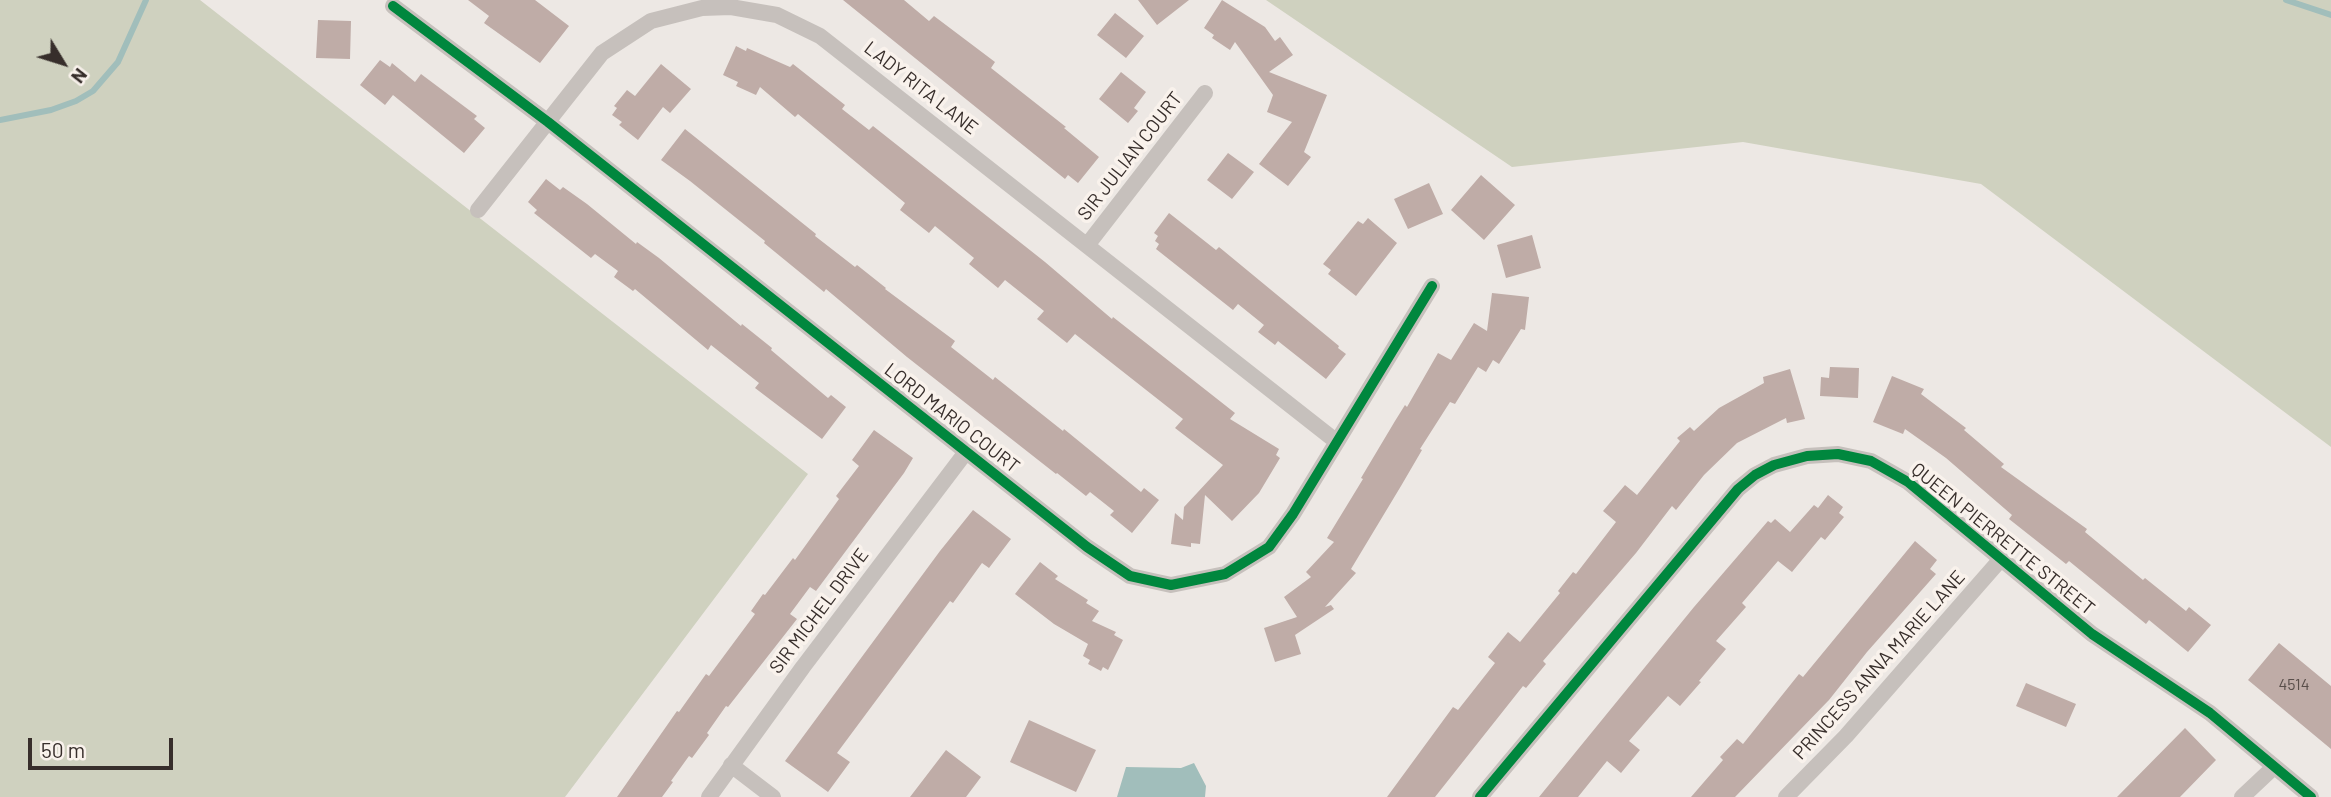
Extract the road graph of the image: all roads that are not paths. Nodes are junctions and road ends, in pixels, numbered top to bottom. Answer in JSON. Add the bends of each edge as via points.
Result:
{"nodes":[{"id":1,"x":393,"y":6,"type":"dead end"},
{"id":2,"x":1205,"y":93,"type":"dead end"},
{"id":3,"x":548,"y":122,"type":"junction"},
{"id":4,"x":478,"y":210,"type":"dead end"},
{"id":5,"x":1088,"y":244,"type":"junction"},
{"id":6,"x":1432,"y":286,"type":"dead end"},
{"id":7,"x":1337,"y":442,"type":"junction"},
{"id":8,"x":966,"y":452,"type":"junction"},
{"id":9,"x":2001,"y":559,"type":"junction"},
{"id":10,"x":731,"y":765,"type":"junction"},
{"id":11,"x":2274,"y":768,"type":"junction"},
{"id":12,"x":709,"y":797,"type":"edge"},
{"id":13,"x":773,"y":797,"type":"edge"},
{"id":14,"x":1480,"y":797,"type":"edge"},
{"id":15,"x":1786,"y":797,"type":"edge"},
{"id":16,"x":2242,"y":797,"type":"edge"},
{"id":17,"x":2311,"y":797,"type":"edge"}],
"edges":[{"from":1,"to":3,"type":"street","name":"LORD MARIO COURT"},
{"from":2,"to":5,"type":"street","name":"SIR JULIAN COURT"},
{"from":3,"to":4,"type":"street","name":"LADY RITA LANE"},
{"from":3,"to":5,"type":"street","name":"LADY RITA LANE","via":[[603,53],[651,21],[732,6],[776,15],[820,36]]},
{"from":3,"to":8,"type":"street","name":"LORD MARIO COURT"},
{"from":5,"to":7,"type":"street","name":"LADY RITA LANE"},
{"from":6,"to":7,"type":"street","name":"LORD MARIO COURT"},
{"from":7,"to":8,"type":"street","name":"LORD MARIO COURT","via":[[1269,547],[1225,574],[1171,585],[1130,576]]},
{"from":8,"to":10,"type":"street","name":"SIR MICHEL DRIVE"},
{"from":9,"to":11,"type":"street","name":"QUEEN PIERRETTE STREET","via":[[2092,634],[2210,713]]},
{"from":9,"to":14,"type":"street","name":"QUEEN PIERRETTE STREET","via":[[1908,482],[1871,461],[1824,454],[1774,465],[1755,475],[1725,504]]},
{"from":9,"to":15,"type":"street","name":"PRINCESS ANNA MARIE LANE","via":[[1846,736]]},
{"from":10,"to":12,"type":"street","name":"SIR MICHEL DRIVE"},
{"from":10,"to":13,"type":"street"},
{"from":11,"to":16,"type":"street"},
{"from":11,"to":17,"type":"street","name":"QUEEN PIERRETTE STREET"}]}
